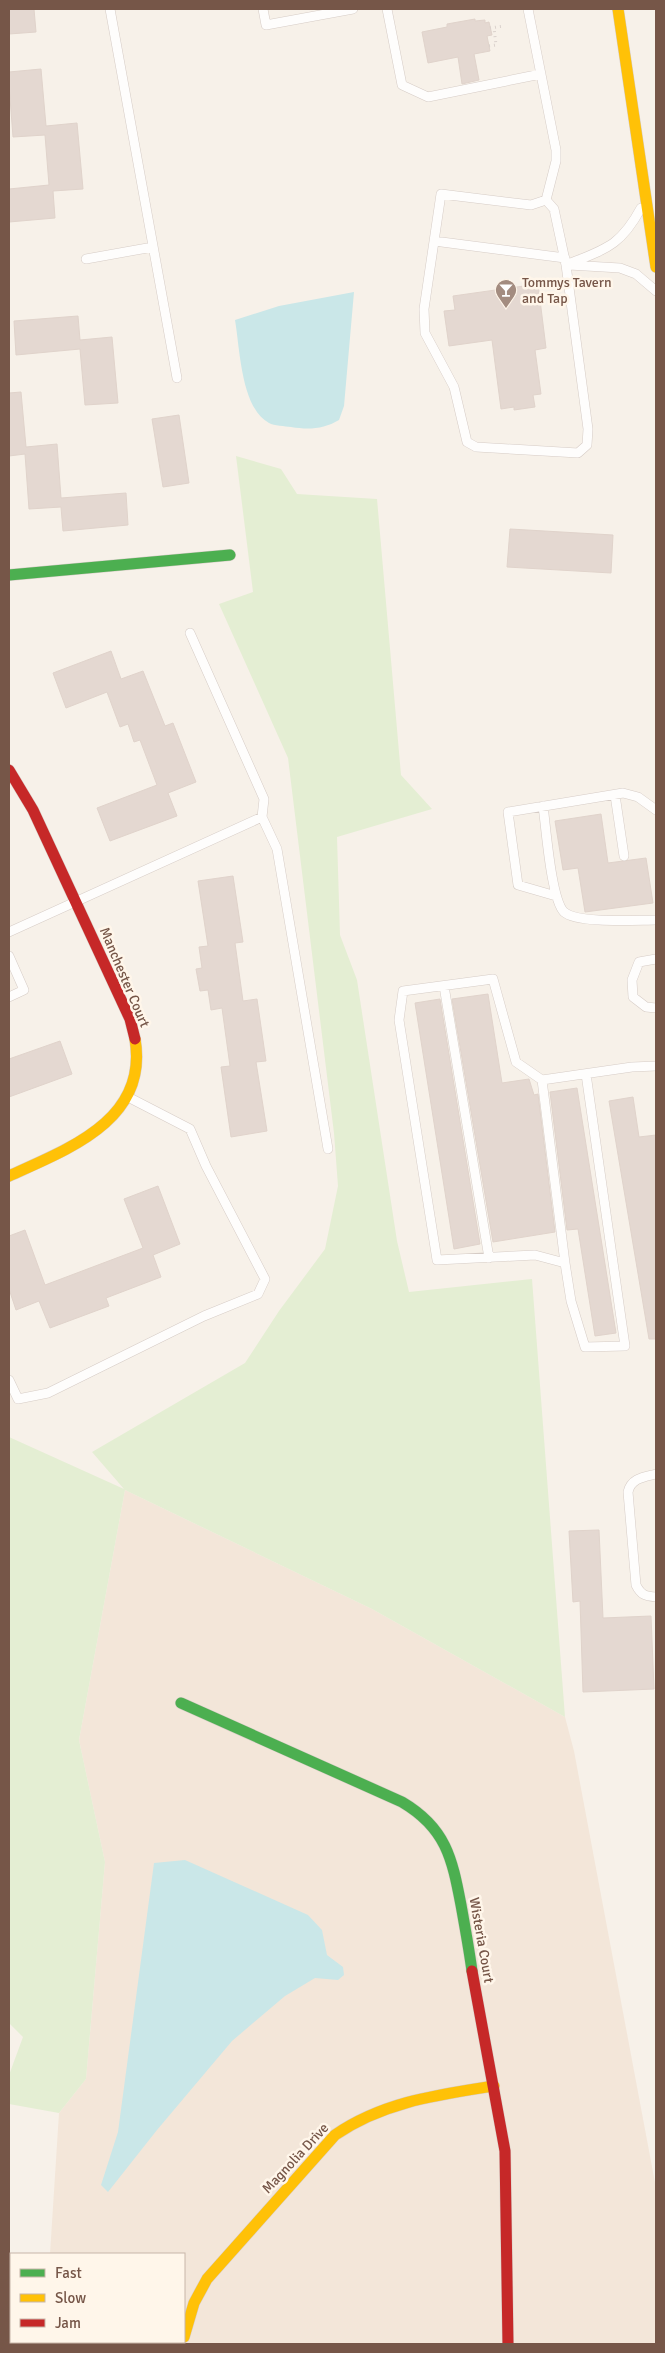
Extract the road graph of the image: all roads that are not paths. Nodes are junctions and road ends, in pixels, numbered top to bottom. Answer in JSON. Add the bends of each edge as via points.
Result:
{"nodes":[{"id":1,"x":110,"y":9,"type":"edge"},
{"id":2,"x":263,"y":9,"type":"edge"},
{"id":3,"x":353,"y":9,"type":"edge"},
{"id":4,"x":387,"y":9,"type":"edge"},
{"id":5,"x":528,"y":9,"type":"edge"},
{"id":6,"x":618,"y":9,"type":"edge"},
{"id":7,"x":303,"y":13,"type":"edge"},
{"id":8,"x":541,"y":74,"type":"junction"},
{"id":9,"x":645,"y":199,"type":"junction"},
{"id":10,"x":546,"y":200,"type":"junction"},
{"id":11,"x":434,"y":241,"type":"junction"},
{"id":12,"x":153,"y":247,"type":"junction"},
{"id":13,"x":86,"y":259,"type":"dead end"},
{"id":14,"x":566,"y":262,"type":"junction"},
{"id":15,"x":656,"y":267,"type":"edge"},
{"id":16,"x":656,"y":291,"type":"edge"},
{"id":17,"x":177,"y":378,"type":"dead end"},
{"id":18,"x":230,"y":555,"type":"dead end"},
{"id":19,"x":9,"y":575,"type":"edge"},
{"id":20,"x":190,"y":632,"type":"dead end"},
{"id":21,"x":9,"y":770,"type":"edge"},
{"id":22,"x":615,"y":795,"type":"junction"},
{"id":23,"x":543,"y":806,"type":"junction"},
{"id":24,"x":656,"y":810,"type":"edge"},
{"id":25,"x":262,"y":817,"type":"junction"},
{"id":26,"x":624,"y":856,"type":"dead end"},
{"id":27,"x":556,"y":896,"type":"junction"},
{"id":28,"x":75,"y":901,"type":"junction"},
{"id":29,"x":656,"y":920,"type":"edge"},
{"id":30,"x":9,"y":932,"type":"edge"},
{"id":31,"x":9,"y":956,"type":"edge"},
{"id":32,"x":656,"y":959,"type":"edge"},
{"id":33,"x":444,"y":986,"type":"junction"},
{"id":34,"x":9,"y":997,"type":"edge"},
{"id":35,"x":656,"y":1008,"type":"edge"},
{"id":36,"x":656,"y":1066,"type":"edge"},
{"id":37,"x":586,"y":1074,"type":"junction"},
{"id":38,"x":542,"y":1080,"type":"junction"},
{"id":39,"x":128,"y":1097,"type":"junction"},
{"id":40,"x":328,"y":1149,"type":"dead end"},
{"id":41,"x":9,"y":1176,"type":"edge"},
{"id":42,"x":489,"y":1258,"type":"junction"},
{"id":43,"x":565,"y":1263,"type":"junction"},
{"id":44,"x":9,"y":1380,"type":"edge"},
{"id":45,"x":656,"y":1474,"type":"edge"},
{"id":46,"x":656,"y":1597,"type":"edge"},
{"id":47,"x":181,"y":1703,"type":"dead end"},
{"id":48,"x":494,"y":2086,"type":"junction"},
{"id":49,"x":185,"y":2334,"type":"edge"},
{"id":50,"x":508,"y":2344,"type":"edge"}],
"edges":[{"from":1,"to":12,"type":"lane"},
{"from":2,"to":7,"type":"lane","via":[[266,25]]},
{"from":3,"to":7,"type":"lane"},
{"from":4,"to":8,"type":"lane","via":[[402,85],[428,97]]},
{"from":5,"to":8,"type":"lane"},
{"from":6,"to":9,"type":"main road"},
{"from":8,"to":10,"type":"lane","via":[[556,161]]},
{"from":9,"to":14,"type":"lane","via":[[630,229],[617,241]]},
{"from":9,"to":15,"type":"main road"},
{"from":10,"to":11,"type":"lane","via":[[531,206],[441,194]]},
{"from":10,"to":14,"type":"lane","via":[[554,209]]},
{"from":11,"to":14,"type":"lane"},
{"from":11,"to":14,"type":"lane","via":[[424,309],[425,333],[454,387],[464,437],[476,447],[578,453],[587,445],[588,429]]},
{"from":12,"to":13,"type":"lane"},
{"from":12,"to":17,"type":"lane"},
{"from":14,"to":16,"type":"lane","via":[[620,268],[636,274]]},
{"from":18,"to":19,"type":"main road"},
{"from":20,"to":25,"type":"lane","via":[[264,799]]},
{"from":21,"to":28,"type":"main road","name":"Manchester Court","via":[[34,810]]},
{"from":22,"to":23,"type":"lane"},
{"from":22,"to":24,"type":"lane","via":[[623,793],[638,797]]},
{"from":22,"to":26,"type":"lane"},
{"from":23,"to":27,"type":"lane"},
{"from":23,"to":27,"type":"lane","via":[[508,812],[518,885]]},
{"from":25,"to":28,"type":"lane"},
{"from":25,"to":40,"type":"lane","via":[[277,849]]},
{"from":27,"to":29,"type":"lane","via":[[566,913],[582,918]]},
{"from":28,"to":30,"type":"lane"},
{"from":28,"to":39,"type":"main road","name":"Manchester Court","via":[[135,1033],[138,1050],[136,1069]]},
{"from":31,"to":34,"type":"lane","via":[[24,990]]},
{"from":32,"to":35,"type":"lane","via":[[639,962],[632,980],[633,997],[646,1007]]},
{"from":33,"to":38,"type":"lane","via":[[493,979],[516,1062]]},
{"from":33,"to":42,"type":"lane"},
{"from":33,"to":42,"type":"lane","via":[[403,991],[399,1020],[436,1251],[438,1260]]},
{"from":36,"to":37,"type":"lane"},
{"from":37,"to":38,"type":"lane"},
{"from":37,"to":43,"type":"lane","via":[[625,1346],[585,1348],[570,1301]]},
{"from":38,"to":43,"type":"lane"},
{"from":39,"to":41,"type":"main road","name":"Manchester Court","via":[[114,1118],[96,1134]]},
{"from":39,"to":44,"type":"lane","via":[[190,1129],[265,1278],[258,1294],[204,1316],[48,1393],[18,1399]]},
{"from":42,"to":43,"type":"lane","via":[[535,1255]]},
{"from":45,"to":46,"type":"lane","via":[[638,1479],[630,1485],[628,1492],[633,1574],[639,1592]]},
{"from":47,"to":48,"type":"main road","name":"Wisteria Court","via":[[402,1802],[436,1829],[454,1868]]},
{"from":48,"to":49,"type":"main road","name":"Magnolia Drive","via":[[386,2106],[359,2118],[334,2135],[207,2279],[194,2303]]},
{"from":48,"to":50,"type":"main road","name":"Wisteria Court","via":[[506,2165]]}]}
